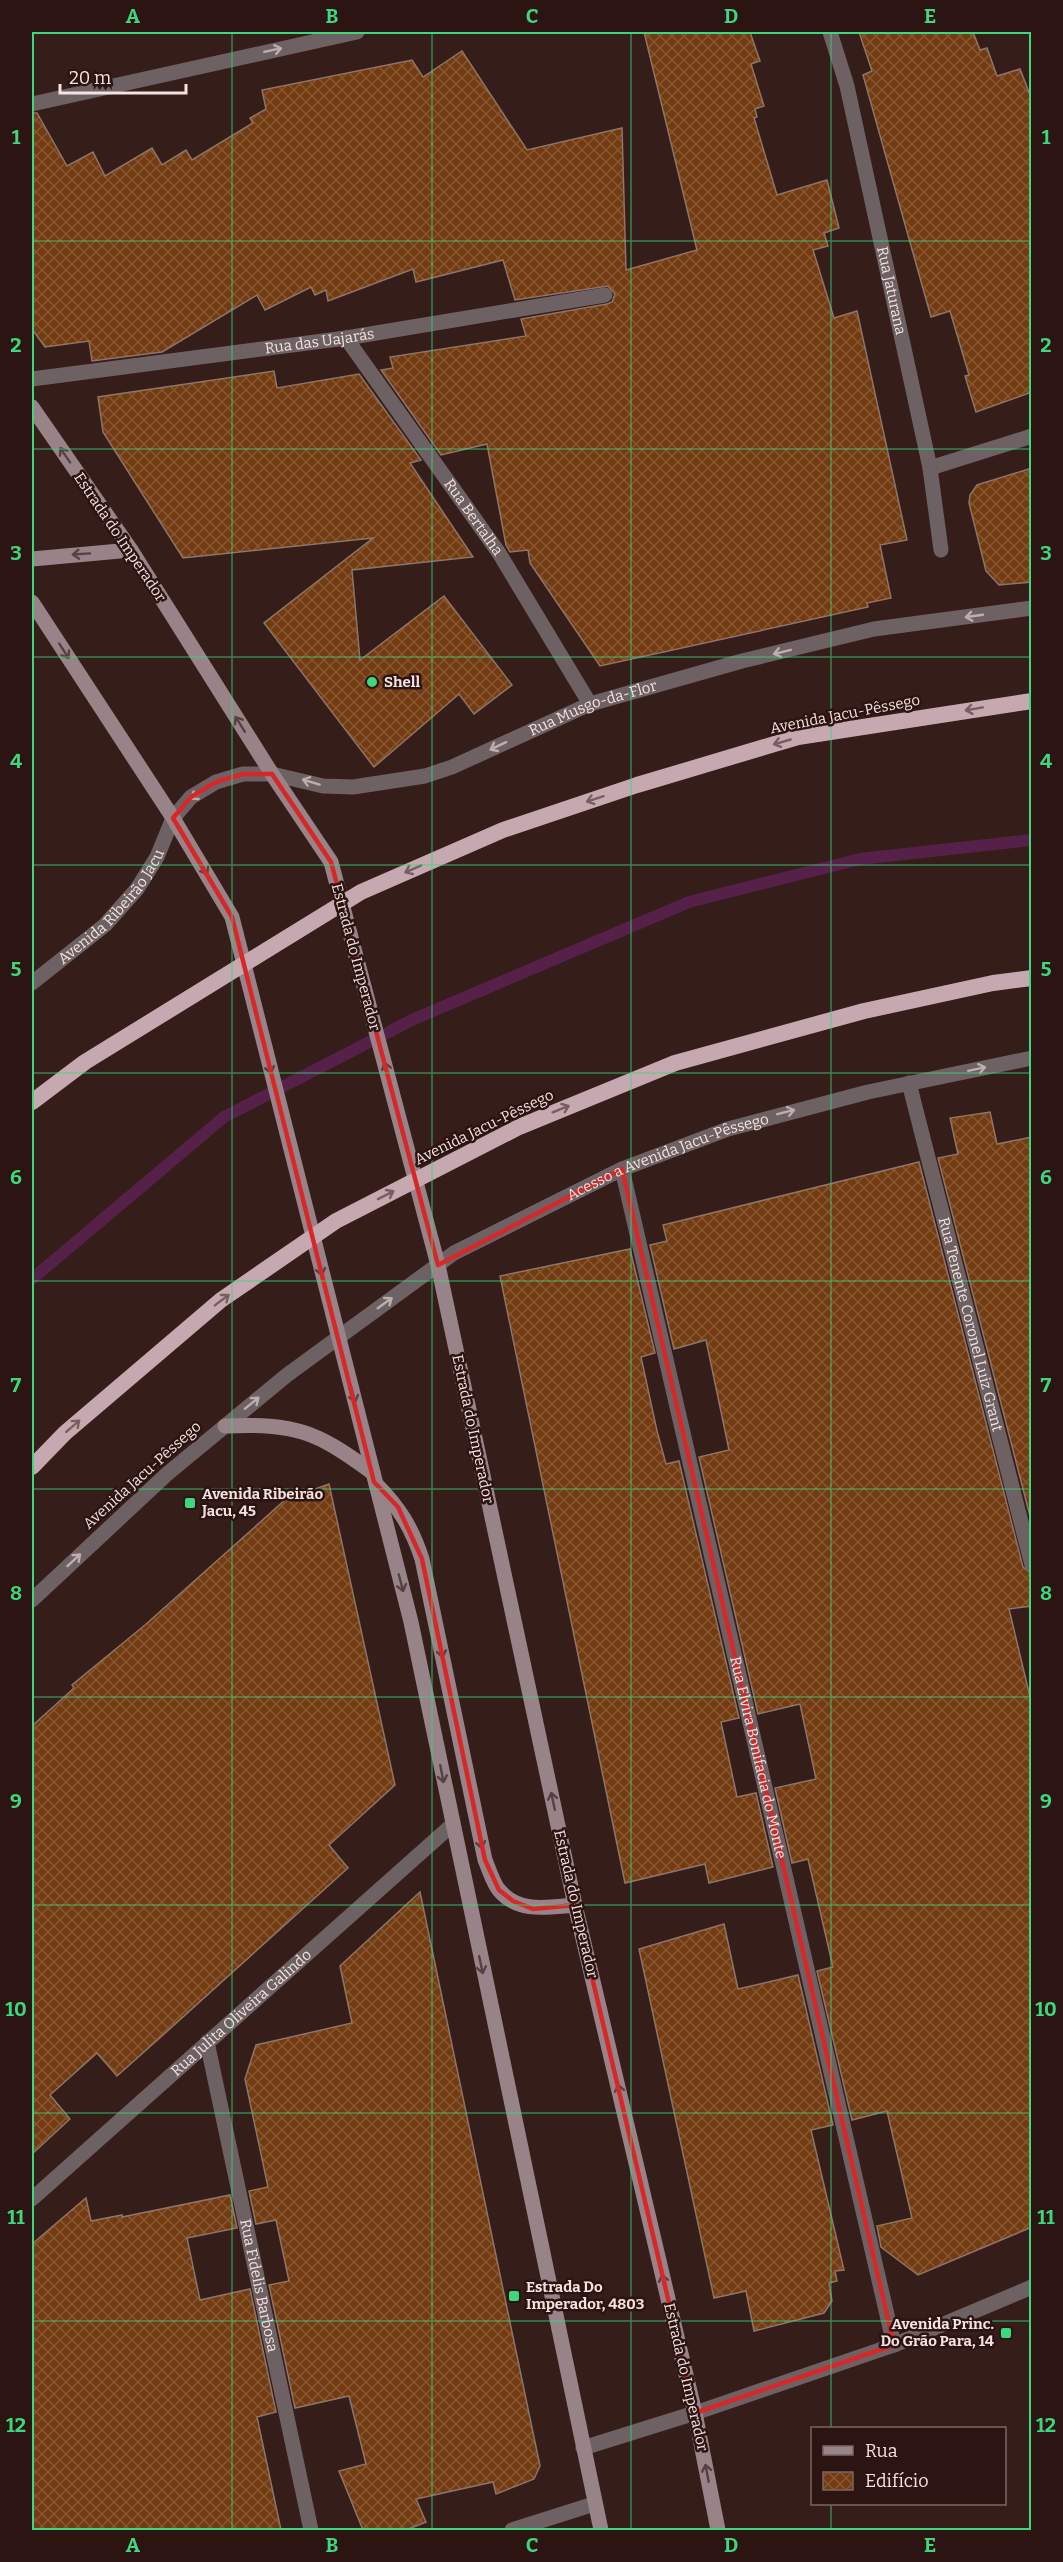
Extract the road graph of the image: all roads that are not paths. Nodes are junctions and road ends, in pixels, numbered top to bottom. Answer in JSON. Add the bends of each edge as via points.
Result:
{"nodes":[{"id":1,"x":357,"y":32,"type":"edge"},
{"id":2,"x":831,"y":32,"type":"edge"},
{"id":3,"x":32,"y":104,"type":"edge"},
{"id":4,"x":605,"y":295,"type":"dead end"},
{"id":5,"x":346,"y":338,"type":"junction"},
{"id":6,"x":32,"y":379,"type":"edge"},
{"id":7,"x":32,"y":407,"type":"edge"},
{"id":8,"x":1032,"y":436,"type":"edge"},
{"id":9,"x":930,"y":468,"type":"junction"},
{"id":10,"x":131,"y":550,"type":"junction"},
{"id":11,"x":941,"y":550,"type":"dead end"},
{"id":12,"x":32,"y":560,"type":"edge"},
{"id":13,"x":32,"y":602,"type":"edge"},
{"id":14,"x":1032,"y":608,"type":"edge"},
{"id":15,"x":1032,"y":701,"type":"edge"},
{"id":16,"x":590,"y":704,"type":"junction"},
{"id":17,"x":272,"y":774,"type":"junction"},
{"id":18,"x":173,"y":818,"type":"junction"},
{"id":19,"x":1032,"y":978,"type":"edge"},
{"id":20,"x":32,"y":983,"type":"edge"},
{"id":21,"x":1032,"y":1058,"type":"edge"},
{"id":22,"x":909,"y":1083,"type":"junction"},
{"id":23,"x":32,"y":1102,"type":"edge"},
{"id":24,"x":622,"y":1169,"type":"junction"},
{"id":25,"x":438,"y":1265,"type":"junction"},
{"id":26,"x":338,"y":1338,"type":"junction"},
{"id":27,"x":225,"y":1426,"type":"junction"},
{"id":28,"x":32,"y":1467,"type":"edge"},
{"id":29,"x":374,"y":1478,"type":"junction"},
{"id":30,"x":1032,"y":1565,"type":"edge"},
{"id":31,"x":32,"y":1600,"type":"edge"},
{"id":32,"x":452,"y":1825,"type":"junction"},
{"id":33,"x":575,"y":1905,"type":"junction"},
{"id":34,"x":207,"y":2042,"type":"junction"},
{"id":35,"x":32,"y":2199,"type":"edge"},
{"id":36,"x":1032,"y":2287,"type":"edge"},
{"id":37,"x":894,"y":2345,"type":"junction"},
{"id":38,"x":695,"y":2413,"type":"junction"},
{"id":39,"x":583,"y":2448,"type":"junction"},
{"id":40,"x":594,"y":2504,"type":"junction"},
{"id":41,"x":311,"y":2530,"type":"edge"},
{"id":42,"x":512,"y":2530,"type":"edge"},
{"id":43,"x":600,"y":2530,"type":"edge"},
{"id":44,"x":718,"y":2530,"type":"edge"}],
"edges":[{"from":3,"to":1,"type":"street","one_way":true},
{"from":2,"to":9,"type":"street","name":"Rua Jaturana","via":[[847,86]]},
{"from":4,"to":5,"type":"street","name":"Rua das Uajarás"},
{"from":5,"to":6,"type":"street","name":"Rua das Uajarás"},
{"from":5,"to":16,"type":"street","name":"Rua Bertalha","via":[[499,553]]},
{"from":10,"to":7,"type":"main road","name":"Estrada do Imperador","one_way":true},
{"from":8,"to":9,"type":"street"},
{"from":9,"to":11,"type":"street","name":"Rua Jaturana"},
{"from":10,"to":12,"type":"main road","one_way":true},
{"from":17,"to":10,"type":"main road","name":"Estrada do Imperador","one_way":true},
{"from":13,"to":18,"type":"main road","one_way":true},
{"from":14,"to":16,"type":"street","name":"Rua Musgo-da-Flor","one_way":true,"via":[[874,629]]},
{"from":15,"to":23,"type":"highway","name":"Avenida Jacu-Pêssego","one_way":true,"bridge":true,"via":[[798,737],[503,830],[362,892],[85,1062]]},
{"from":16,"to":17,"type":"street","name":"Rua Musgo-da-Flor","one_way":true,"via":[[425,776],[353,787],[323,786]]},
{"from":17,"to":18,"type":"street","name":"Rua Musgo-da-Flor","one_way":true,"via":[[243,774],[216,782],[191,797]]},
{"from":25,"to":17,"type":"main road","name":"Estrada do Imperador","one_way":true,"via":[[331,862]]},
{"from":18,"to":20,"type":"street","name":"Avenida Ribeirão Jacu","via":[[157,857],[137,889],[105,925]]},
{"from":18,"to":26,"type":"main road","one_way":true,"via":[[232,917]]},
{"from":28,"to":19,"type":"highway","name":"Avenida Jacu-Pêssego","one_way":true,"bridge":true,"via":[[65,1433],[221,1300],[336,1221],[519,1127],[675,1063],[864,1011],[993,982]]},
{"from":22,"to":21,"type":"street","name":"Acesso a Avenida Jacu-Pêssego","one_way":true},
{"from":24,"to":22,"type":"street","name":"Acesso a Avenida Jacu-Pêssego","one_way":true,"via":[[737,1126]]},
{"from":22,"to":30,"type":"street","name":"Rua Tenente Coronel Luiz Grant"},
{"from":24,"to":25,"type":"street","name":"Acesso a Avenida Jacu-Pêssego"},
{"from":24,"to":37,"type":"street","name":"Rua Elvira Bonifacia do Monte"},
{"from":26,"to":25,"type":"street","name":"Acesso a Avenida Jacu-Pêssego","one_way":true},
{"from":33,"to":25,"type":"main road","name":"Estrada do Imperador","one_way":true},
{"from":27,"to":26,"type":"street","name":"Avenida Jacu-Pêssego","one_way":true},
{"from":26,"to":29,"type":"main road","one_way":true},
{"from":27,"to":29,"type":"main road","via":[[265,1424],[304,1430],[338,1447]]},
{"from":31,"to":27,"type":"street","name":"Avenida Jacu-Pêssego","one_way":true,"via":[[167,1474]]},
{"from":29,"to":32,"type":"main road","one_way":true,"via":[[411,1622]]},
{"from":29,"to":33,"type":"main road","one_way":true,"via":[[412,1530],[422,1559],[489,1870],[499,1890],[513,1901],[533,1909]]},
{"from":32,"to":34,"type":"street","name":"Rua Julita Oliveira Galindo"},
{"from":32,"to":39,"type":"main road","one_way":true},
{"from":38,"to":33,"type":"main road","name":"Estrada do Imperador","one_way":true},
{"from":34,"to":35,"type":"street","name":"Rua Julita Oliveira Galindo"},
{"from":34,"to":41,"type":"street","name":"Rua Fidelis Barbosa"},
{"from":36,"to":37,"type":"street"},
{"from":37,"to":38,"type":"street"},
{"from":38,"to":39,"type":"street"},
{"from":44,"to":38,"type":"main road","name":"Estrada do Imperador","one_way":true},
{"from":39,"to":40,"type":"main road"},
{"from":40,"to":42,"type":"street"},
{"from":40,"to":43,"type":"main road"}]}
